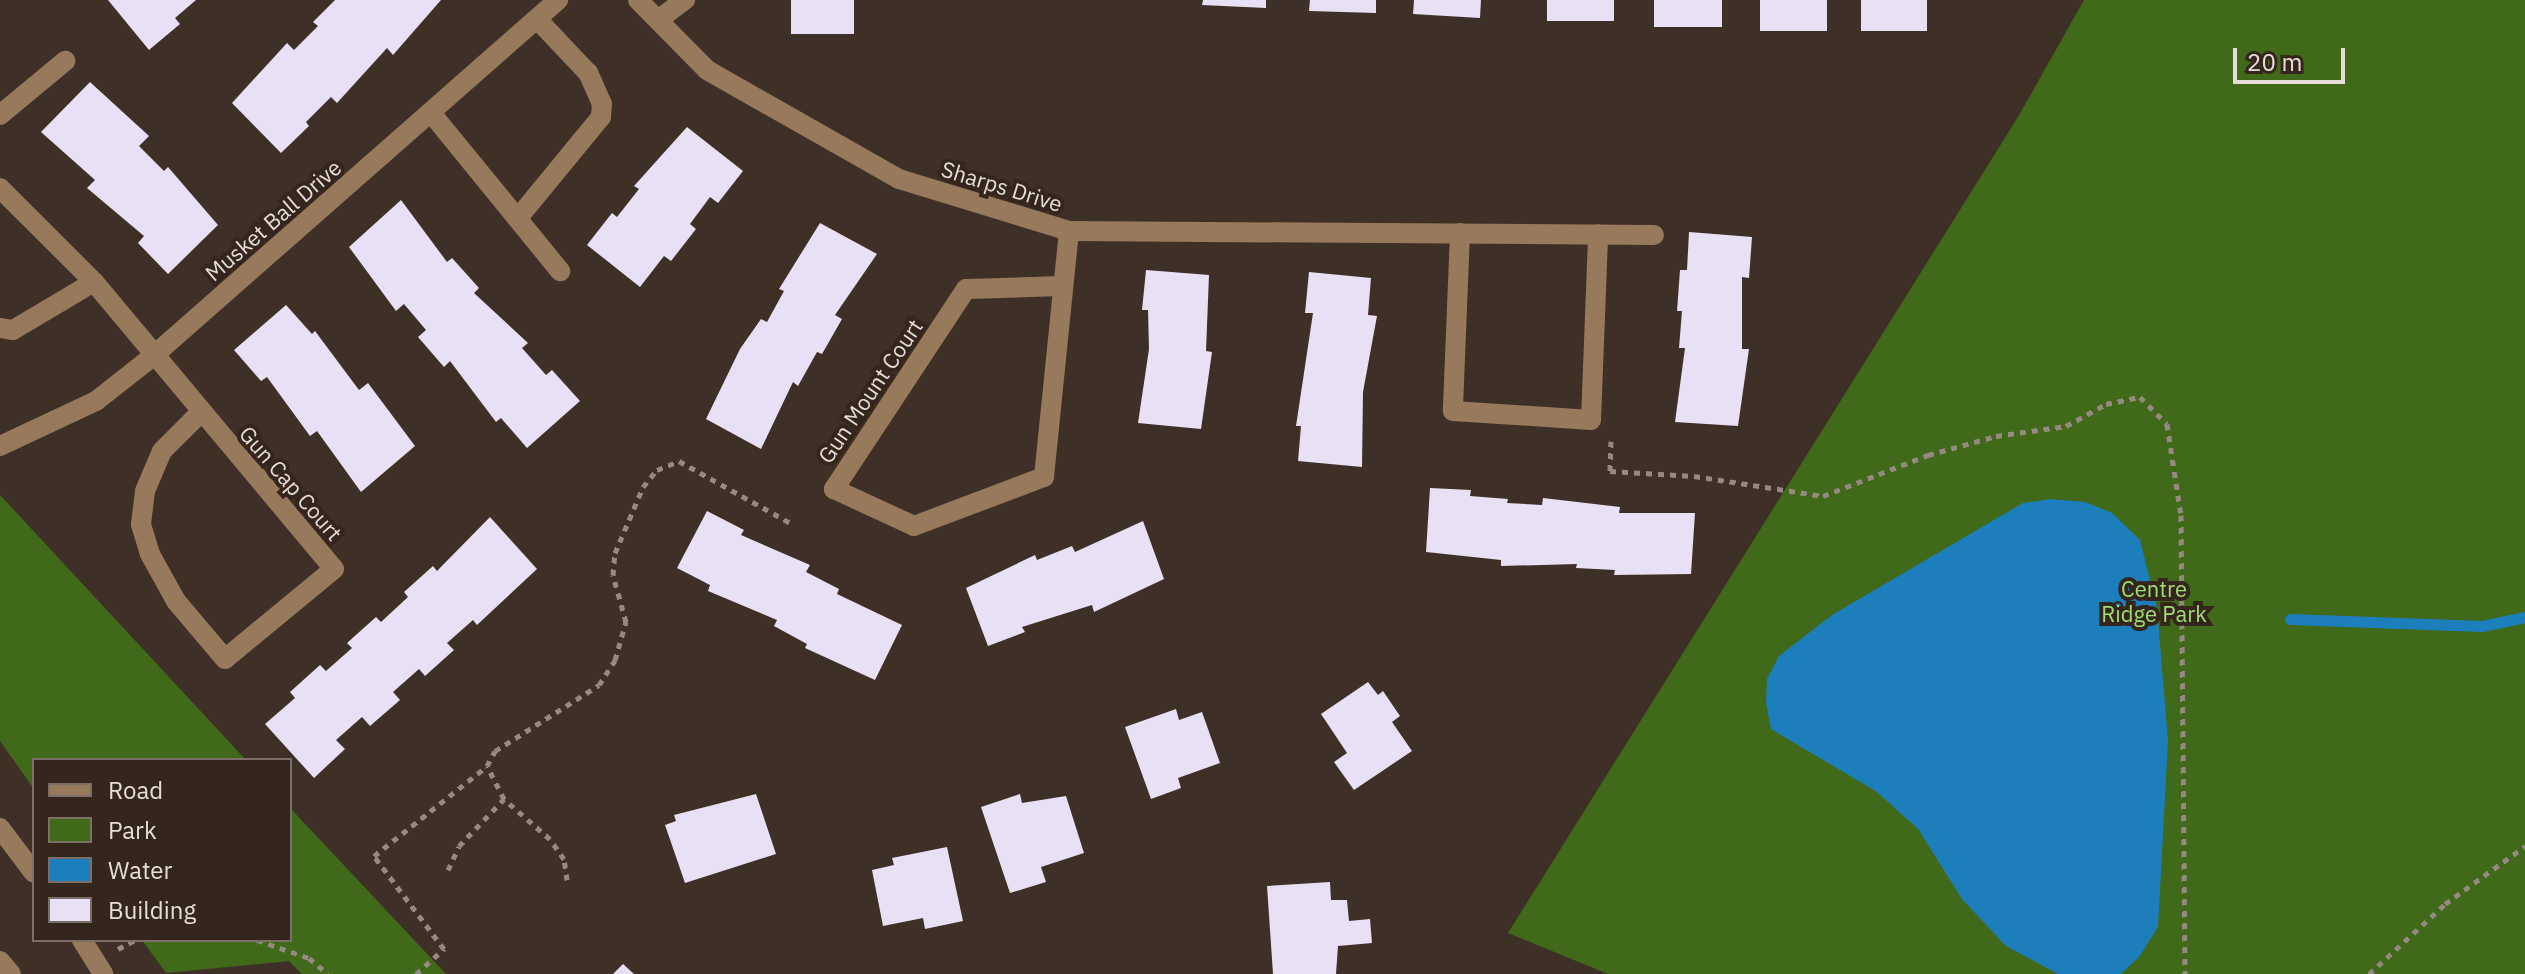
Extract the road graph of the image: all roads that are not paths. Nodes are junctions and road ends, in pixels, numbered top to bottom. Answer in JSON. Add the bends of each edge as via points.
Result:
{"nodes":[{"id":1,"x":558,"y":0,"type":"edge"},
{"id":2,"x":638,"y":0,"type":"edge"},
{"id":3,"x":685,"y":0,"type":"edge"},
{"id":4,"x":537,"y":19,"type":"junction"},
{"id":5,"x":658,"y":20,"type":"junction"},
{"id":6,"x":65,"y":61,"type":"dead end"},
{"id":7,"x":432,"y":114,"type":"junction"},
{"id":8,"x":0,"y":115,"type":"edge"},
{"id":9,"x":0,"y":188,"type":"edge"},
{"id":10,"x":518,"y":218,"type":"junction"},
{"id":11,"x":1069,"y":231,"type":"junction"},
{"id":12,"x":1460,"y":233,"type":"junction"},
{"id":13,"x":1598,"y":234,"type":"junction"},
{"id":14,"x":1654,"y":235,"type":"dead end"},
{"id":15,"x":560,"y":271,"type":"dead end"},
{"id":16,"x":94,"y":282,"type":"junction"},
{"id":17,"x":1062,"y":286,"type":"junction"},
{"id":18,"x":0,"y":328,"type":"edge"},
{"id":19,"x":152,"y":357,"type":"junction"},
{"id":20,"x":200,"y":413,"type":"junction"},
{"id":21,"x":0,"y":446,"type":"edge"},
{"id":22,"x":0,"y":828,"type":"edge"},
{"id":23,"x":32,"y":870,"type":"edge"},
{"id":24,"x":83,"y":942,"type":"edge"},
{"id":25,"x":0,"y":961,"type":"edge"},
{"id":26,"x":11,"y":974,"type":"edge"},
{"id":27,"x":103,"y":974,"type":"edge"}],
"edges":[{"from":1,"to":4,"type":"street","name":"Musket Ball Drive"},
{"from":2,"to":5,"type":"street","name":"Sharps Drive"},
{"from":3,"to":5,"type":"street"},
{"from":4,"to":7,"type":"street","name":"Musket Ball Drive"},
{"from":4,"to":10,"type":"street","via":[[588,73],[602,104],[601,117]]},
{"from":5,"to":11,"type":"street","name":"Sharps Drive","via":[[707,70],[899,179]]},
{"from":6,"to":8,"type":"street"},
{"from":7,"to":10,"type":"street"},
{"from":7,"to":19,"type":"street","name":"Musket Ball Drive"},
{"from":9,"to":16,"type":"street","name":"Gun Cap Court"},
{"from":10,"to":15,"type":"street"},
{"from":11,"to":12,"type":"street","name":"Sharps Drive"},
{"from":11,"to":17,"type":"street","name":"Gun Mount Court"},
{"from":12,"to":13,"type":"street","name":"Sharps Drive"},
{"from":12,"to":13,"type":"street","via":[[1453,411],[1591,420]]},
{"from":13,"to":14,"type":"street","name":"Sharps Drive"},
{"from":16,"to":18,"type":"street","via":[[13,330]]},
{"from":16,"to":19,"type":"street","name":"Gun Cap Court"},
{"from":17,"to":17,"type":"street","name":"Gun Mount Court","via":[[1044,477],[914,526],[834,489],[966,289]]},
{"from":19,"to":20,"type":"street","name":"Gun Cap Court"},
{"from":19,"to":21,"type":"street","name":"Musket Ball Drive","via":[[96,401]]},
{"from":20,"to":20,"type":"street","name":"Gun Cap Court","via":[[334,569],[225,659],[176,601],[150,554],[141,524],[145,491],[162,451]]},
{"from":22,"to":23,"type":"street"},
{"from":24,"to":27,"type":"street"},
{"from":25,"to":26,"type":"street"}]}
